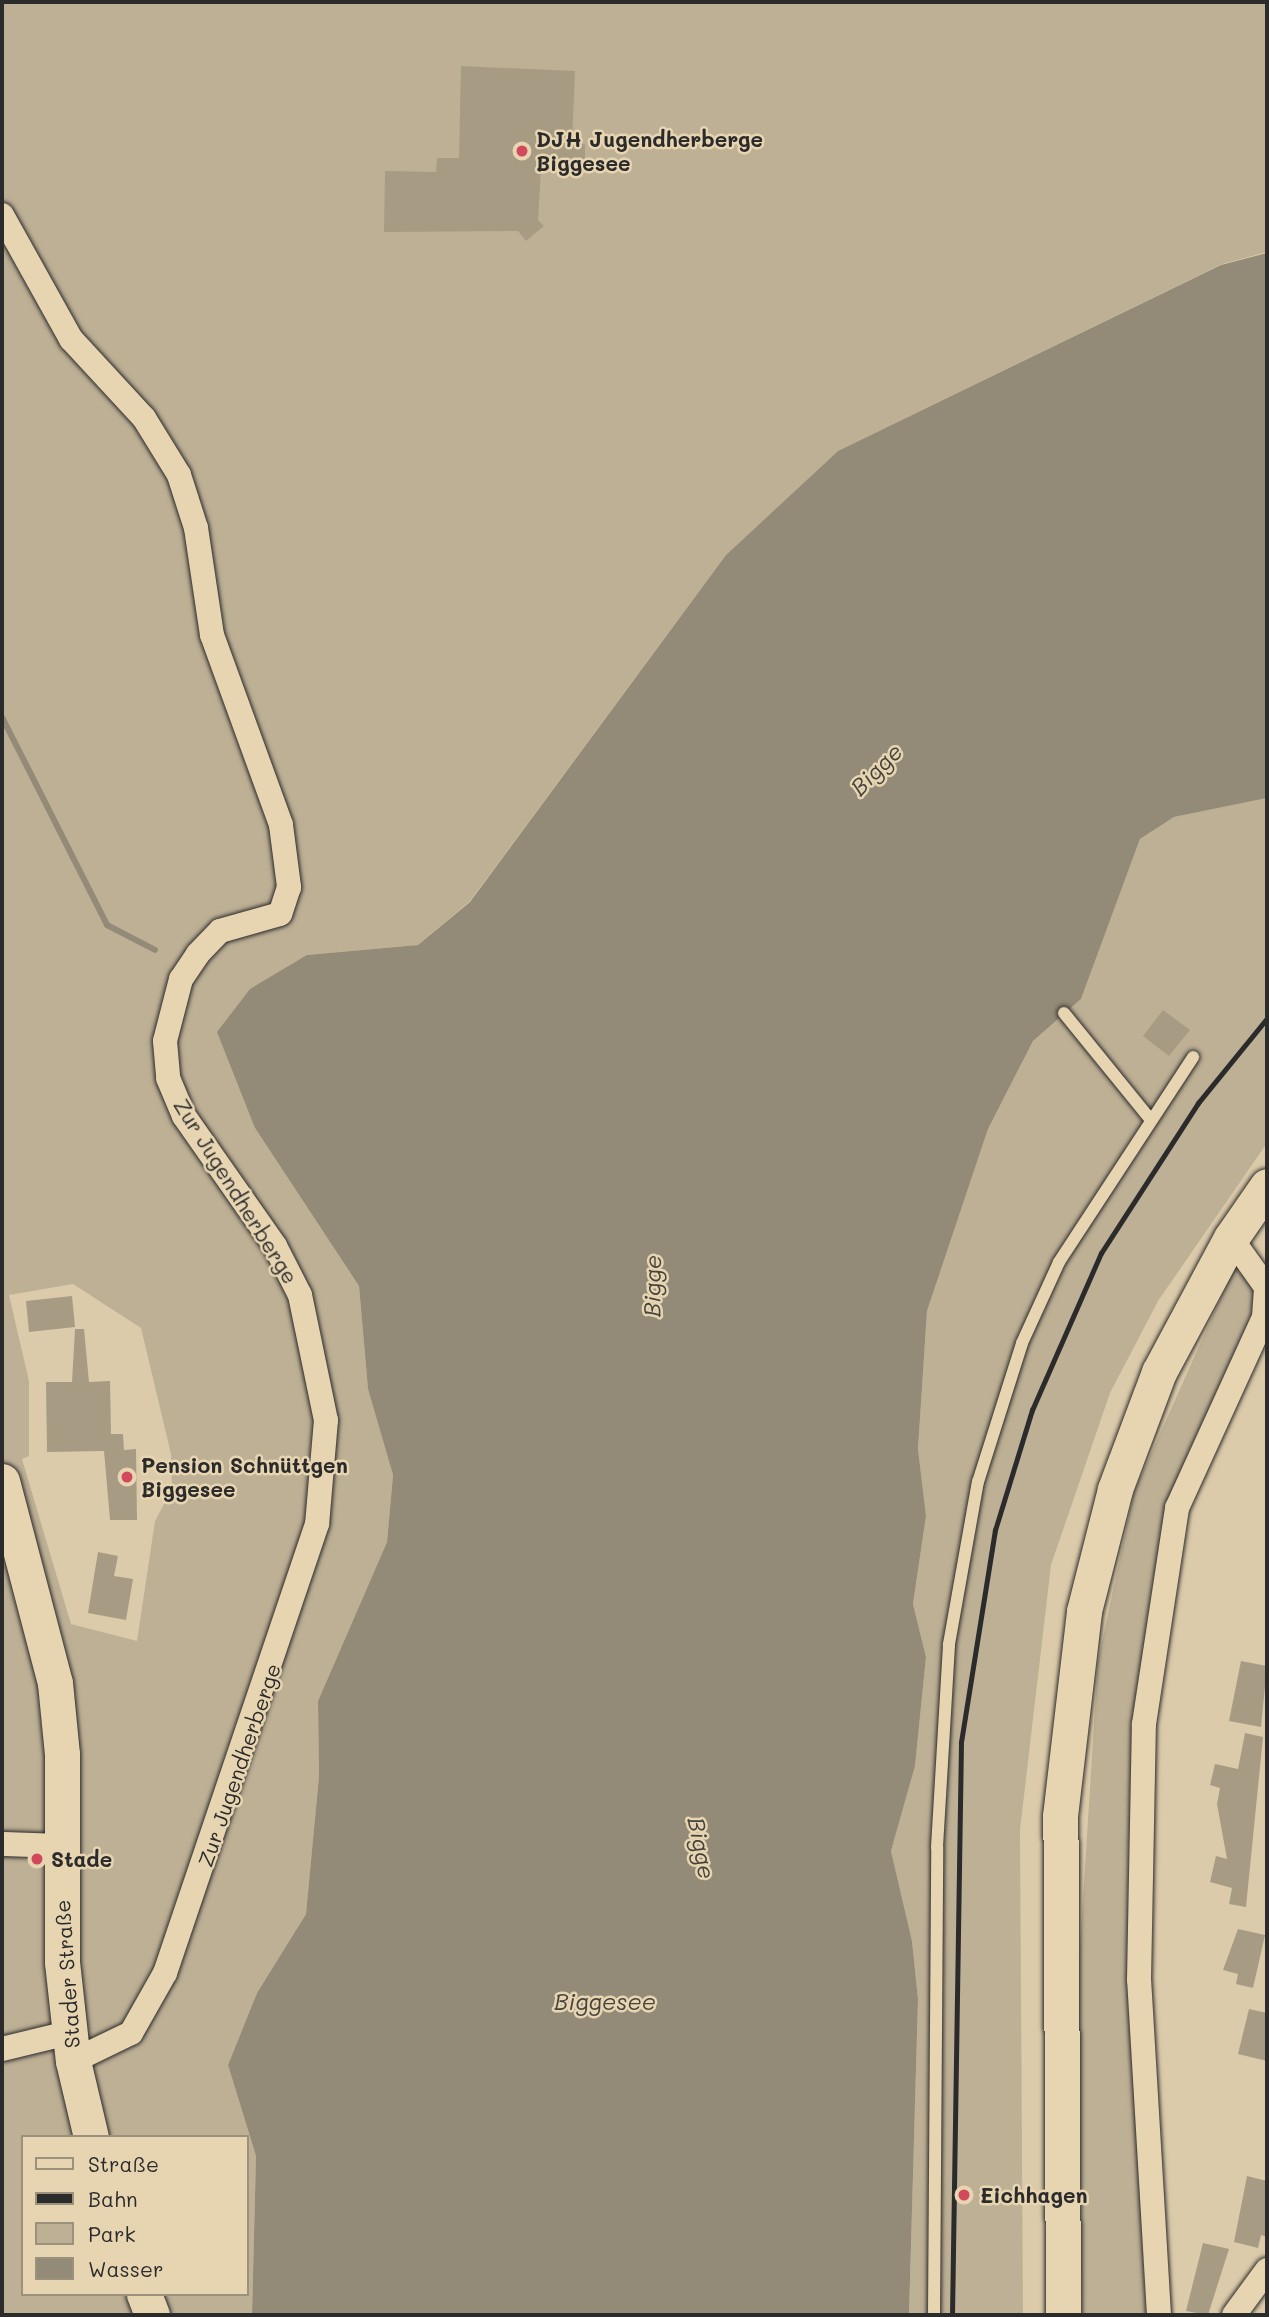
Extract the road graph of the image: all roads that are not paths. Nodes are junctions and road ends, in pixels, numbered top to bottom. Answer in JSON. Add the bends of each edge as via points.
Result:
{"nodes":[{"id":1,"x":2,"y":215,"type":"edge"},
{"id":2,"x":1064,"y":1013,"type":"dead end"},
{"id":3,"x":1193,"y":1056,"type":"dead end"},
{"id":4,"x":1150,"y":1119,"type":"junction"},
{"id":5,"x":1267,"y":1186,"type":"edge"},
{"id":6,"x":1231,"y":1238,"type":"junction"},
{"id":7,"x":2,"y":1481,"type":"edge"},
{"id":8,"x":2,"y":1844,"type":"edge"},
{"id":9,"x":63,"y":1846,"type":"junction"},
{"id":10,"x":70,"y":2047,"type":"junction"},
{"id":11,"x":2,"y":2049,"type":"edge"},
{"id":12,"x":91,"y":2135,"type":"edge"},
{"id":13,"x":1267,"y":2270,"type":"edge"},
{"id":14,"x":145,"y":2296,"type":"edge"},
{"id":15,"x":152,"y":2315,"type":"edge"},
{"id":16,"x":934,"y":2315,"type":"edge"},
{"id":17,"x":1062,"y":2315,"type":"edge"},
{"id":18,"x":1159,"y":2315,"type":"edge"},
{"id":19,"x":1234,"y":2315,"type":"edge"}],
"edges":[{"from":1,"to":10,"type":"street","name":"Zur Jugendherberge","via":[[71,339],[144,418],[179,475],[196,528],[212,635],[281,825],[289,887],[280,914],[220,931],[198,954],[181,979],[165,1041],[168,1078],[184,1116],[275,1246],[300,1296],[326,1420],[317,1524],[165,1973],[131,2033]]},
{"from":2,"to":4,"type":"lane"},
{"from":3,"to":4,"type":"lane"},
{"from":4,"to":16,"type":"lane","via":[[1059,1262],[1022,1343],[978,1482],[949,1644],[937,1847]]},
{"from":5,"to":6,"type":"main road"},
{"from":6,"to":17,"type":"main road","via":[[1159,1372],[1132,1440],[1098,1550],[1074,1671],[1060,1816]]},
{"from":6,"to":18,"type":"street","via":[[1266,1287],[1264,1317],[1177,1508],[1144,1724],[1139,1980]]},
{"from":7,"to":9,"type":"main road","name":"Stader Straße","via":[[55,1683]]},
{"from":8,"to":9,"type":"street"},
{"from":9,"to":10,"type":"main road","name":"Stader Straße"},
{"from":10,"to":11,"type":"street"},
{"from":10,"to":12,"type":"main road","name":"Stader Straße"},
{"from":13,"to":19,"type":"street"},
{"from":14,"to":15,"type":"main road"}]}
